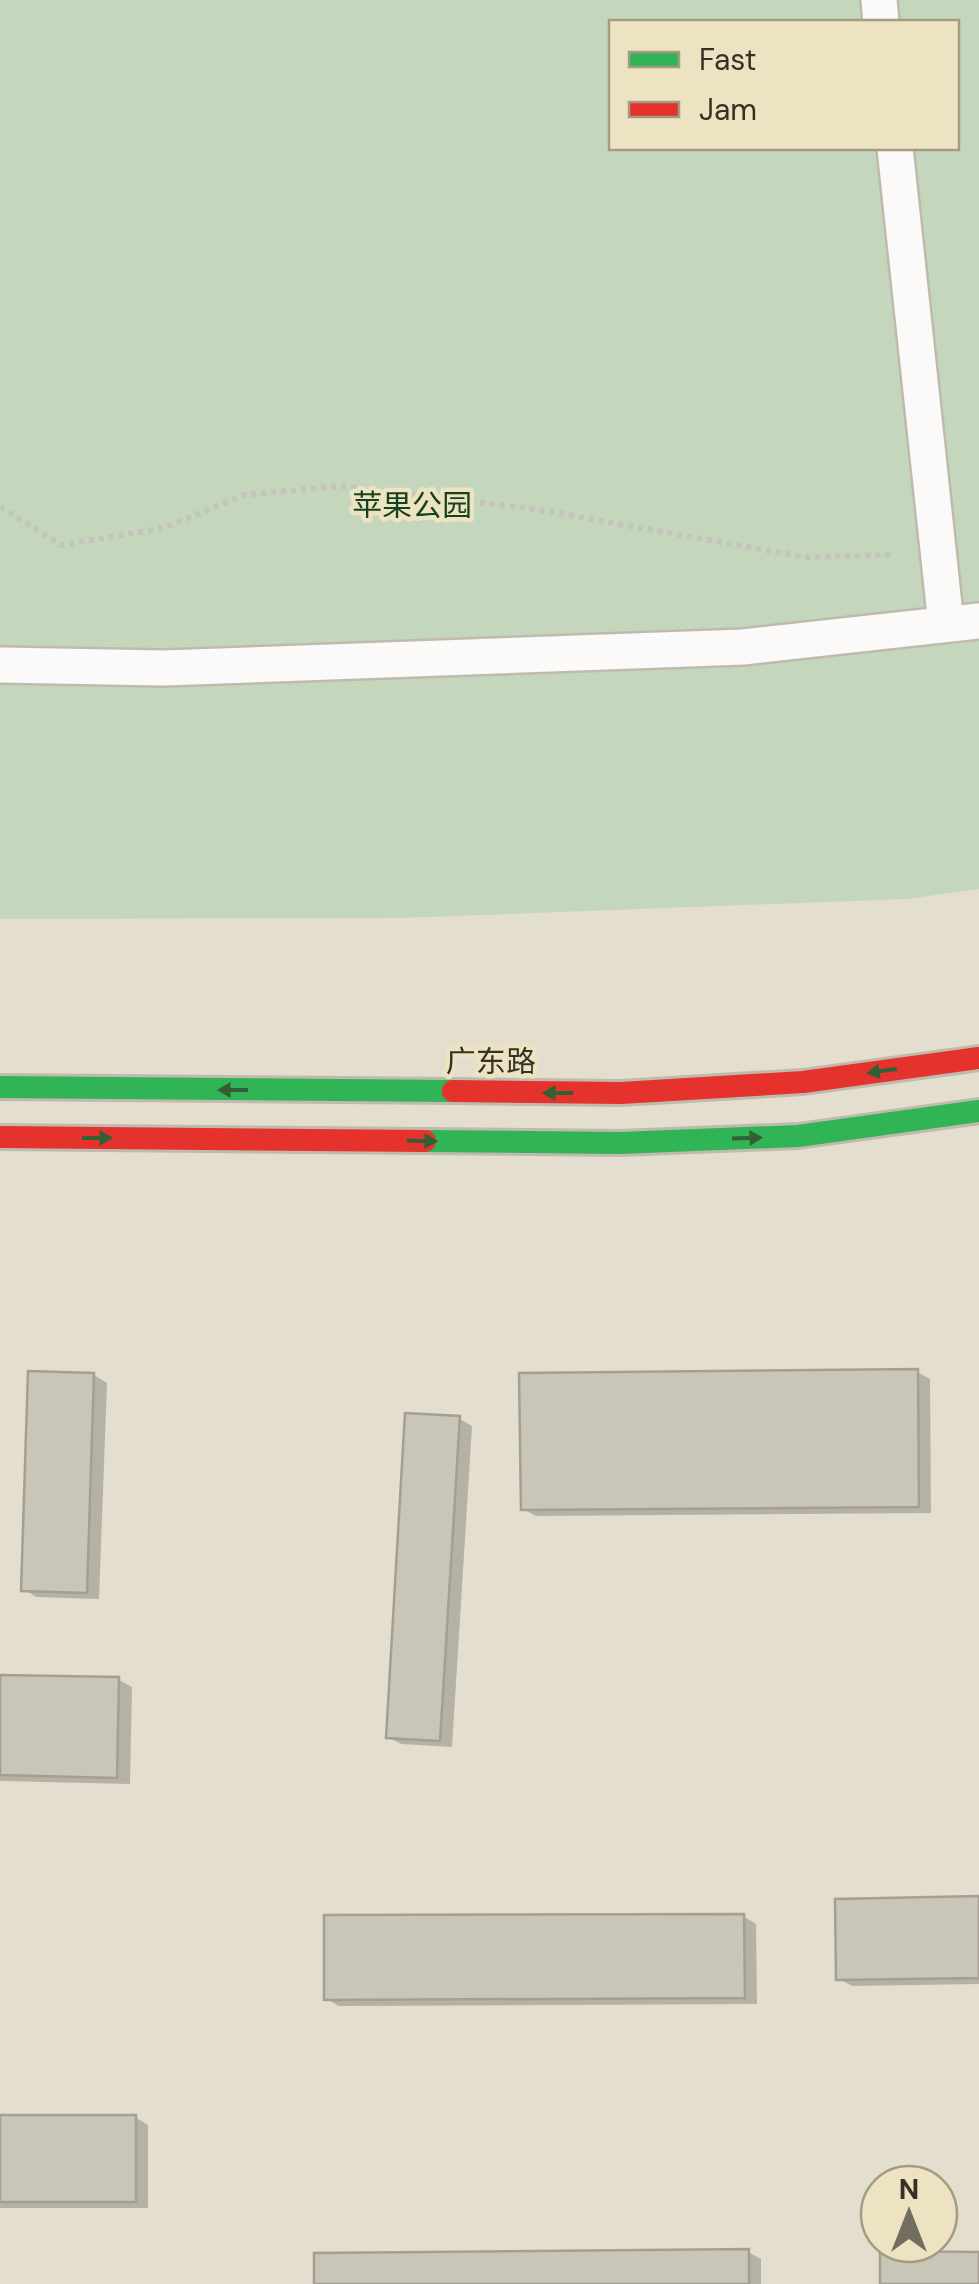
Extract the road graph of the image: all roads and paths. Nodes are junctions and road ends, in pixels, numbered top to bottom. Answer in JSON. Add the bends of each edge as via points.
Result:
{"nodes":[{"id":1,"x":894,"y":150,"type":"edge"},
{"id":2,"x":0,"y":507,"type":"edge"},
{"id":3,"x":938,"y":554,"type":"junction"},
{"id":4,"x":962,"y":623,"type":"edge"},
{"id":5,"x":0,"y":665,"type":"edge"},
{"id":6,"x":979,"y":1058,"type":"edge"},
{"id":7,"x":0,"y":1087,"type":"edge"},
{"id":8,"x":979,"y":1111,"type":"edge"},
{"id":9,"x":0,"y":1137,"type":"edge"}],
"edges":[{"from":1,"to":3,"type":"lane"},
{"from":2,"to":3,"type":"path","via":[[62,546],[164,528],[244,495],[341,486],[534,509],[804,557]]},
{"from":3,"to":4,"type":"lane"},
{"from":4,"to":5,"type":"lane","via":[[743,647],[164,668]]},
{"from":6,"to":7,"type":"street","name":"广东路","one_way":true,"via":[[803,1082],[621,1093]]},
{"from":9,"to":8,"type":"street","one_way":true,"via":[[620,1143],[798,1136]]}]}
